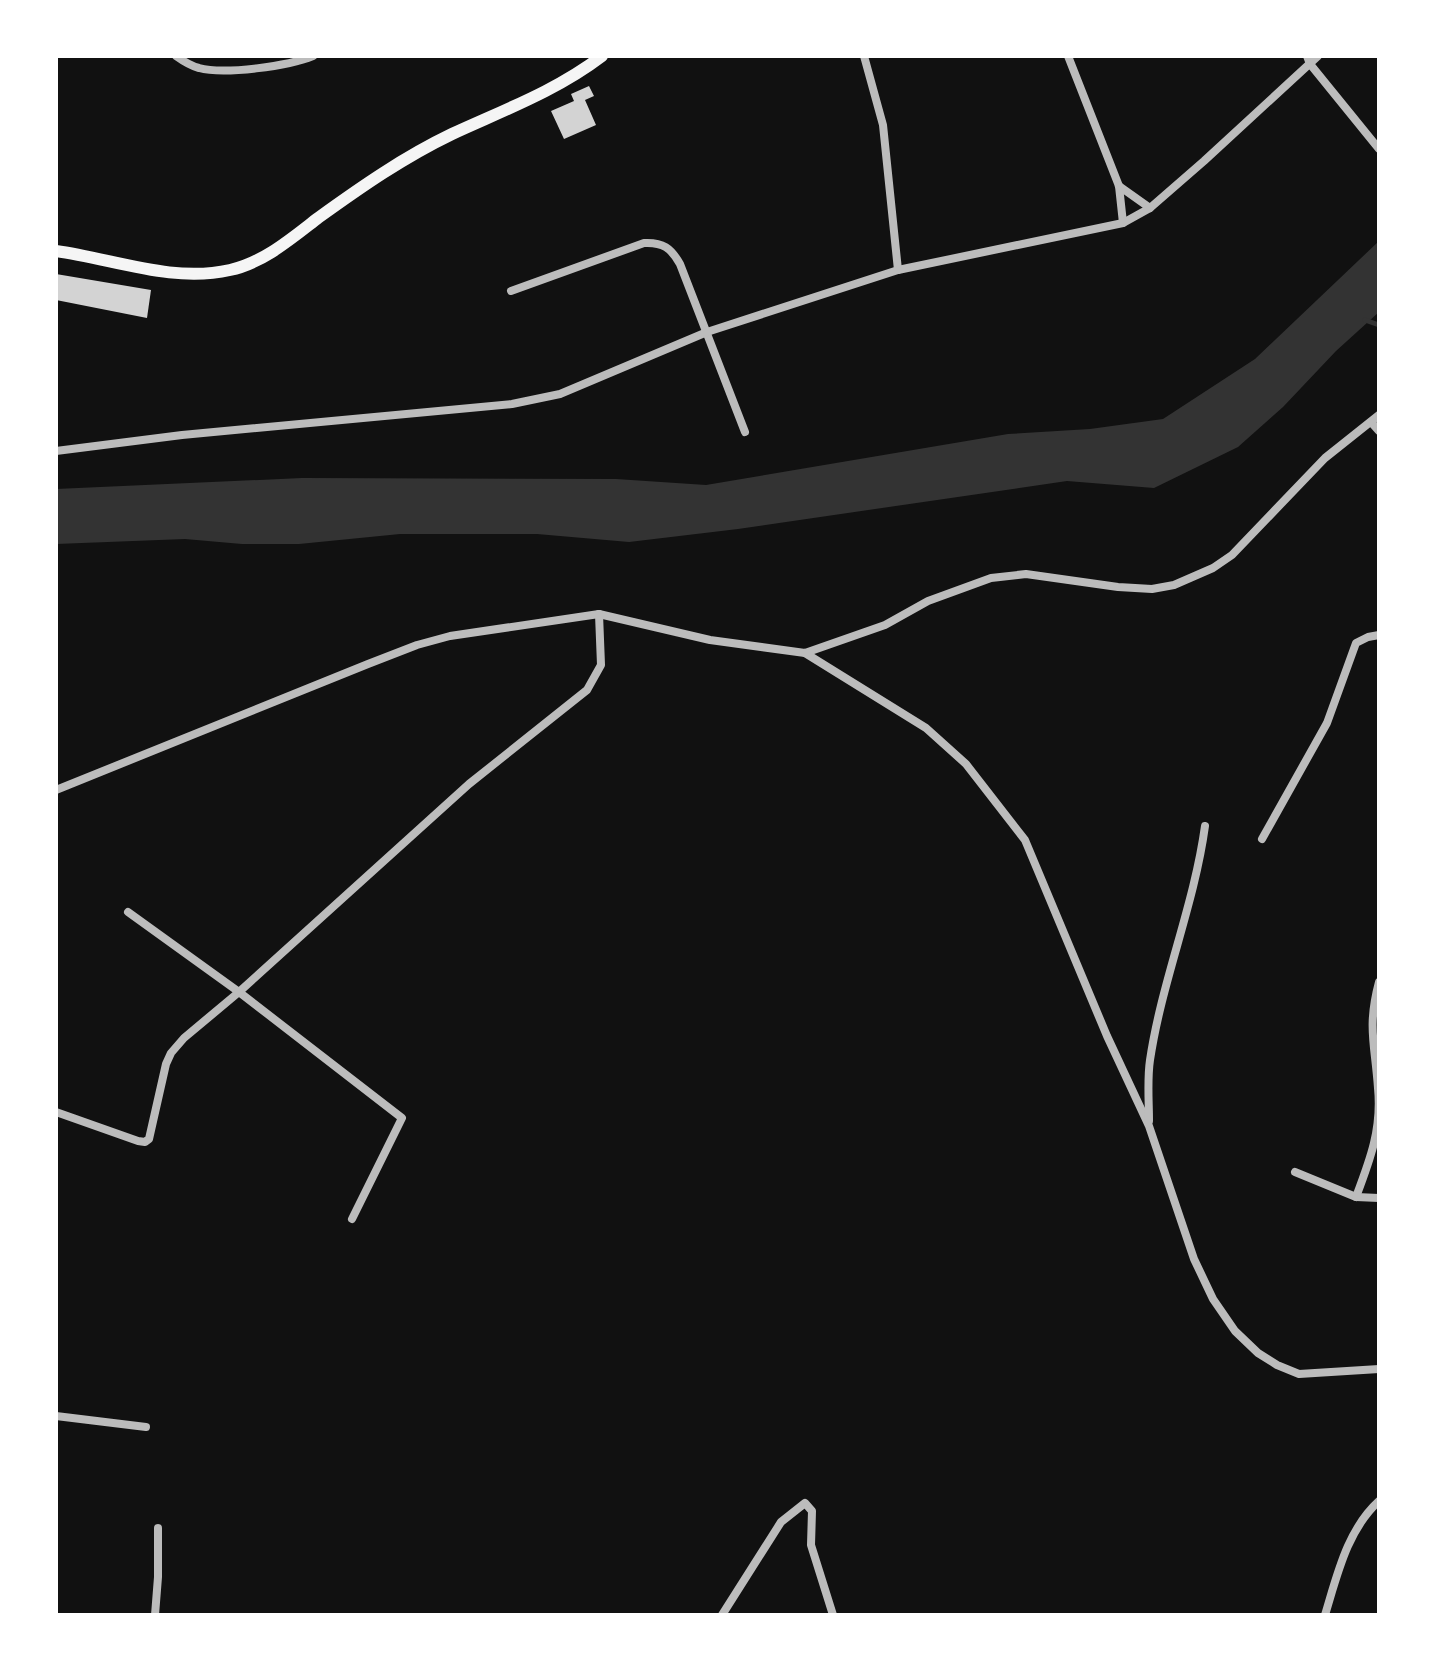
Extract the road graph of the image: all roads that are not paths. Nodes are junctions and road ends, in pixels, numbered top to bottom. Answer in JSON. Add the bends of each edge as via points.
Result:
{"nodes":[{"id":1,"x":176,"y":56,"type":"edge"},
{"id":2,"x":313,"y":56,"type":"edge"},
{"id":3,"x":602,"y":56,"type":"edge"},
{"id":4,"x":864,"y":56,"type":"edge"},
{"id":5,"x":1068,"y":56,"type":"edge"},
{"id":6,"x":1318,"y":56,"type":"edge"},
{"id":7,"x":1309,"y":60,"type":"edge"},
{"id":8,"x":1379,"y":149,"type":"edge"},
{"id":9,"x":1119,"y":186,"type":"junction"},
{"id":10,"x":1150,"y":208,"type":"junction"},
{"id":11,"x":1123,"y":223,"type":"junction"},
{"id":12,"x":56,"y":251,"type":"edge"},
{"id":13,"x":898,"y":270,"type":"junction"},
{"id":14,"x":511,"y":291,"type":"dead end"},
{"id":15,"x":707,"y":332,"type":"junction"},
{"id":16,"x":1379,"y":415,"type":"edge"},
{"id":17,"x":1371,"y":422,"type":"junction"},
{"id":18,"x":1379,"y":431,"type":"edge"},
{"id":19,"x":745,"y":432,"type":"dead end"},
{"id":20,"x":56,"y":451,"type":"edge"},
{"id":21,"x":599,"y":614,"type":"junction"},
{"id":22,"x":1379,"y":635,"type":"edge"},
{"id":23,"x":805,"y":653,"type":"junction"},
{"id":24,"x":56,"y":790,"type":"edge"},
{"id":25,"x":1205,"y":826,"type":"dead end"},
{"id":26,"x":1262,"y":839,"type":"dead end"},
{"id":27,"x":128,"y":912,"type":"dead end"},
{"id":28,"x":1379,"y":982,"type":"edge"},
{"id":29,"x":239,"y":992,"type":"junction"},
{"id":30,"x":56,"y":1112,"type":"edge"},
{"id":31,"x":1149,"y":1126,"type":"junction"},
{"id":32,"x":1295,"y":1172,"type":"dead end"},
{"id":33,"x":1356,"y":1197,"type":"junction"},
{"id":34,"x":1379,"y":1198,"type":"edge"},
{"id":35,"x":352,"y":1219,"type":"dead end"},
{"id":36,"x":1379,"y":1369,"type":"edge"},
{"id":37,"x":56,"y":1416,"type":"edge"},
{"id":38,"x":146,"y":1427,"type":"dead end"},
{"id":39,"x":1379,"y":1501,"type":"edge"},
{"id":40,"x":158,"y":1528,"type":"dead end"},
{"id":41,"x":155,"y":1615,"type":"edge"},
{"id":42,"x":722,"y":1615,"type":"edge"},
{"id":43,"x":833,"y":1615,"type":"edge"},
{"id":44,"x":1325,"y":1615,"type":"edge"}],
"edges":[{"from":1,"to":2,"type":"street","via":[[216,71]]},
{"from":3,"to":12,"type":"main road","via":[[575,77],[450,135],[371,179],[248,265],[191,275]]},
{"from":4,"to":13,"type":"street","via":[[883,125]]},
{"from":5,"to":9,"type":"street"},
{"from":6,"to":7,"type":"street"},
{"from":7,"to":8,"type":"street"},
{"from":7,"to":10,"type":"street"},
{"from":9,"to":10,"type":"street"},
{"from":9,"to":11,"type":"street"},
{"from":10,"to":11,"type":"street"},
{"from":11,"to":13,"type":"street"},
{"from":13,"to":15,"type":"street"},
{"from":14,"to":15,"type":"street","via":[[644,243],[661,244],[680,264]]},
{"from":15,"to":19,"type":"street"},
{"from":15,"to":20,"type":"street","via":[[560,394],[512,404]]},
{"from":16,"to":17,"type":"street"},
{"from":17,"to":18,"type":"street"},
{"from":17,"to":23,"type":"street","via":[[1325,458],[1232,555],[1189,580],[1152,589],[1026,574],[991,578]]},
{"from":21,"to":23,"type":"street","via":[[710,640]]},
{"from":21,"to":24,"type":"street","via":[[417,645]]},
{"from":21,"to":29,"type":"street","via":[[601,665],[587,690],[469,784]]},
{"from":22,"to":26,"type":"street","via":[[1356,643],[1327,723]]},
{"from":23,"to":31,"type":"street","via":[[926,728],[966,764],[1025,840]]},
{"from":25,"to":31,"type":"street","via":[[1150,1063]]},
{"from":27,"to":29,"type":"street"},
{"from":28,"to":33,"type":"street","via":[[1371,1013],[1378,1124]]},
{"from":29,"to":30,"type":"street","via":[[168,1058],[151,1136],[145,1142]]},
{"from":29,"to":35,"type":"street","via":[[402,1118]]},
{"from":31,"to":36,"type":"street","via":[[1194,1259],[1235,1331],[1258,1353],[1299,1374]]},
{"from":32,"to":33,"type":"street"},
{"from":33,"to":34,"type":"street"},
{"from":37,"to":38,"type":"street"},
{"from":39,"to":44,"type":"street","via":[[1349,1543]]},
{"from":40,"to":41,"type":"street"},
{"from":42,"to":43,"type":"street","via":[[781,1522],[805,1503],[812,1511],[813,1555]]}]}
